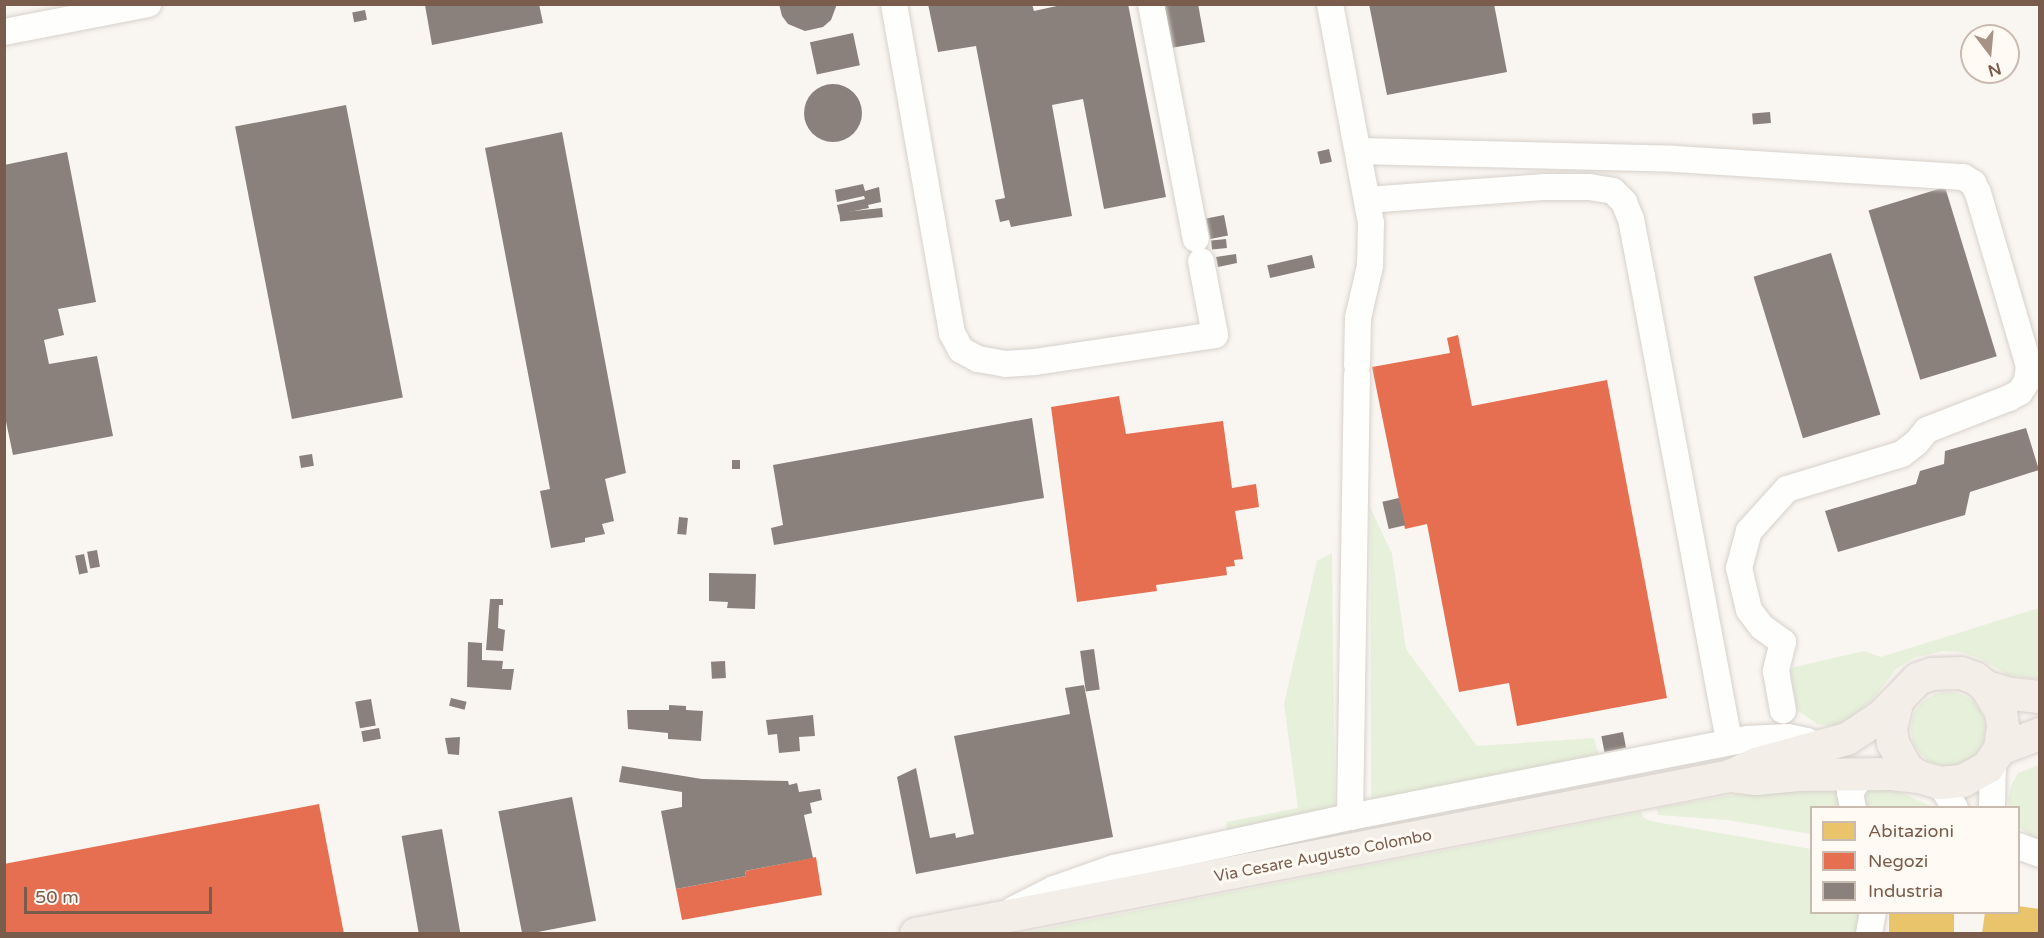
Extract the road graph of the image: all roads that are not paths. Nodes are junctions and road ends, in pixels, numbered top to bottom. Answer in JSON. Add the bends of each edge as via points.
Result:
{"nodes":[{"id":1,"x":148,"y":4,"type":"edge"},
{"id":2,"x":894,"y":4,"type":"edge"},
{"id":3,"x":1151,"y":4,"type":"edge"},
{"id":4,"x":1330,"y":4,"type":"edge"},
{"id":5,"x":4,"y":32,"type":"edge"},
{"id":6,"x":1358,"y":151,"type":"junction"},
{"id":7,"x":1367,"y":200,"type":"junction"},
{"id":8,"x":1986,"y":687,"type":"junction"},
{"id":9,"x":2040,"y":697,"type":"edge"},
{"id":10,"x":1898,"y":700,"type":"junction"},
{"id":11,"x":1783,"y":710,"type":"dead end"},
{"id":12,"x":2040,"y":734,"type":"edge"},
{"id":13,"x":1729,"y":742,"type":"junction"},
{"id":14,"x":1821,"y":748,"type":"junction"},
{"id":15,"x":1996,"y":755,"type":"junction"},
{"id":16,"x":1862,"y":774,"type":"junction"},
{"id":17,"x":1730,"y":776,"type":"junction"},
{"id":18,"x":1938,"y":789,"type":"edge"},
{"id":19,"x":1852,"y":806,"type":"edge"},
{"id":20,"x":1992,"y":806,"type":"edge"},
{"id":21,"x":1350,"y":817,"type":"junction"},
{"id":22,"x":2020,"y":846,"type":"edge"},
{"id":23,"x":2040,"y":854,"type":"edge"},
{"id":24,"x":2020,"y":864,"type":"edge"},
{"id":25,"x":2040,"y":869,"type":"edge"},
{"id":26,"x":1873,"y":914,"type":"edge"},
{"id":27,"x":994,"y":919,"type":"junction"},
{"id":28,"x":916,"y":933,"type":"edge"},
{"id":29,"x":1869,"y":933,"type":"edge"}],
"edges":[{"from":1,"to":5,"type":"street"},
{"from":2,"to":3,"type":"street","via":[[952,333],[961,350],[978,359],[1005,364],[1215,335]]},
{"from":4,"to":6,"type":"street"},
{"from":6,"to":7,"type":"street"},
{"from":6,"to":11,"type":"street","via":[[1675,159],[1963,177],[1973,183],[2029,366],[2027,381],[2020,392],[2009,398],[1927,430],[1902,454],[1787,489],[1749,531],[1739,568],[1749,610],[1762,627],[1783,642],[1776,671]]},
{"from":7,"to":13,"type":"street","via":[[1589,187],[1613,191],[1624,202],[1642,276]]},
{"from":7,"to":21,"type":"street","via":[[1370,266],[1358,318]]},
{"from":8,"to":9,"type":"main road","name":"Via Cesare Augusto Colombo"},
{"from":8,"to":10,"type":"main road","name":"Via Cesare Augusto Colombo","via":[[1961,673],[1932,674],[1918,679]]},
{"from":8,"to":15,"type":"main road","via":[[2001,712],[2003,727]]},
{"from":10,"to":14,"type":"main road","name":"Via Cesare Augusto Colombo","via":[[1871,725],[1846,740]]},
{"from":10,"to":18,"type":"main road","via":[[1891,729],[1893,743],[1907,769]]},
{"from":12,"to":15,"type":"main road","name":"Via Cesare Augusto Colombo"},
{"from":13,"to":14,"type":"street","via":[[1788,737]]},
{"from":13,"to":21,"type":"street"},
{"from":14,"to":17,"type":"main road","name":"Via Cesare Augusto Colombo","via":[[1756,764]]},
{"from":15,"to":18,"type":"main road","name":"Via Cesare Augusto Colombo","via":[[1969,779]]},
{"from":15,"to":20,"type":"street"},
{"from":16,"to":17,"type":"main road","name":"Via Cesare Augusto Colombo","via":[[1756,779]]},
{"from":16,"to":18,"type":"main road","name":"Via Cesare Augusto Colombo"},
{"from":16,"to":19,"type":"street","via":[[1850,793]]},
{"from":17,"to":27,"type":"main road","name":"Via Cesare Augusto Colombo"},
{"from":21,"to":27,"type":"street","via":[[1114,868],[1054,889]]},
{"from":22,"to":23,"type":"street"},
{"from":24,"to":25,"type":"street"},
{"from":26,"to":29,"type":"street"},
{"from":27,"to":28,"type":"main road","name":"Via Cesare Augusto Colombo"}]}
